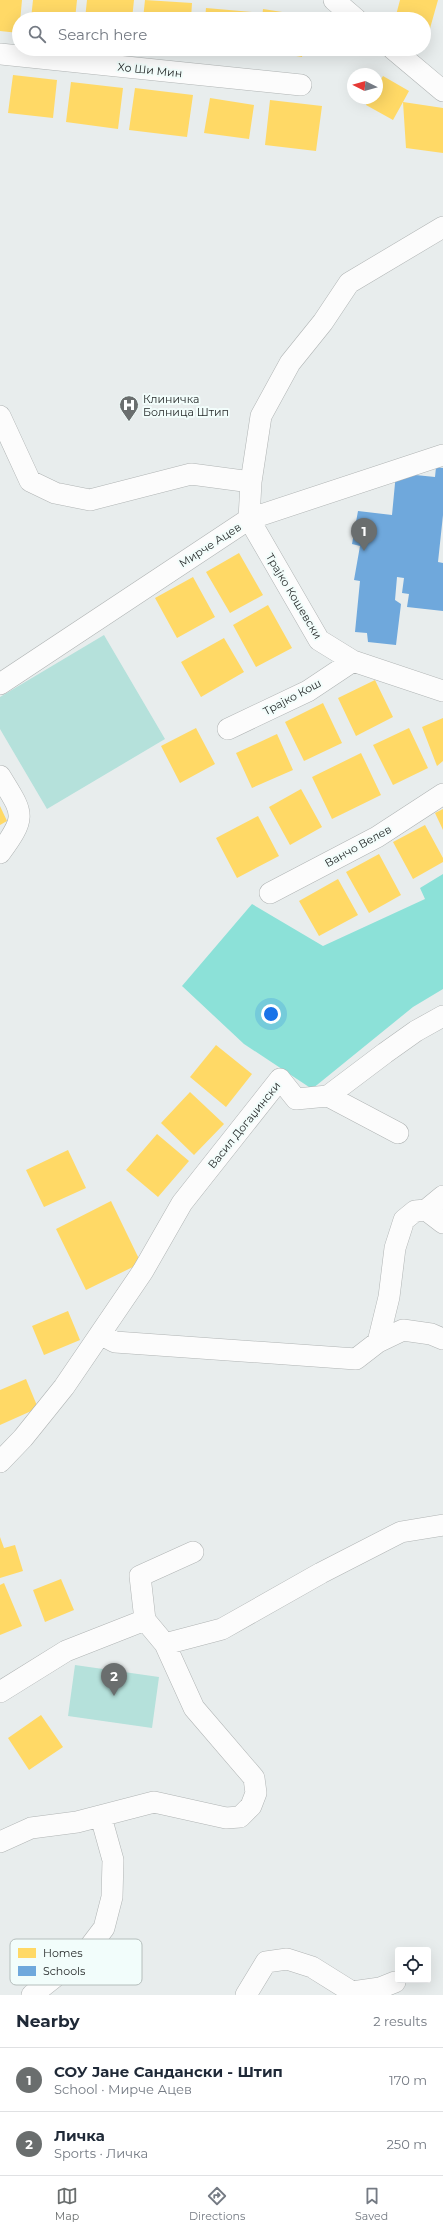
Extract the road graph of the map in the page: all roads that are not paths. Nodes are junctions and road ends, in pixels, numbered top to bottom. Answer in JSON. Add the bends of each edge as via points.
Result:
{"nodes":[{"id":1,"x":334,"y":0,"type":"edge"},
{"id":2,"x":348,"y":12,"type":"edge"},
{"id":3,"x":0,"y":54,"type":"edge"},
{"id":4,"x":12,"y":55,"type":"edge"},
{"id":5,"x":19,"y":56,"type":"edge"},
{"id":6,"x":401,"y":56,"type":"edge"},
{"id":7,"x":301,"y":85,"type":"dead end"},
{"id":8,"x":443,"y":91,"type":"edge"},
{"id":9,"x":443,"y":227,"type":"edge"},
{"id":10,"x":0,"y":416,"type":"edge"},
{"id":11,"x":443,"y":455,"type":"edge"},
{"id":12,"x":251,"y":482,"type":"junction"},
{"id":13,"x":249,"y":519,"type":"junction"},
{"id":14,"x":353,"y":661,"type":"junction"},
{"id":15,"x":0,"y":684,"type":"edge"},
{"id":16,"x":443,"y":691,"type":"edge"},
{"id":17,"x":228,"y":729,"type":"dead end"},
{"id":18,"x":0,"y":776,"type":"edge"},
{"id":19,"x":443,"y":794,"type":"edge"},
{"id":20,"x":0,"y":853,"type":"edge"},
{"id":21,"x":270,"y":893,"type":"dead end"},
{"id":22,"x":443,"y":1016,"type":"edge"},
{"id":23,"x":328,"y":1096,"type":"junction"},
{"id":24,"x":398,"y":1133,"type":"dead end"},
{"id":25,"x":443,"y":1196,"type":"edge"},
{"id":26,"x":426,"y":1210,"type":"junction"},
{"id":27,"x":443,"y":1223,"type":"edge"},
{"id":28,"x":100,"y":1334,"type":"junction"},
{"id":29,"x":443,"y":1339,"type":"edge"},
{"id":30,"x":378,"y":1342,"type":"junction"},
{"id":31,"x":0,"y":1462,"type":"edge"},
{"id":32,"x":443,"y":1525,"type":"edge"},
{"id":33,"x":192,"y":1552,"type":"dead end"},
{"id":34,"x":145,"y":1620,"type":"junction"},
{"id":35,"x":165,"y":1644,"type":"junction"},
{"id":36,"x":0,"y":1692,"type":"edge"},
{"id":37,"x":101,"y":1817,"type":"junction"},
{"id":38,"x":0,"y":1842,"type":"edge"},
{"id":39,"x":96,"y":1939,"type":"edge"},
{"id":40,"x":395,"y":1982,"type":"dead end"},
{"id":41,"x":45,"y":1985,"type":"edge"},
{"id":42,"x":32,"y":1995,"type":"edge"},
{"id":43,"x":246,"y":1995,"type":"edge"}],
"edges":[{"from":1,"to":2,"type":"street"},
{"from":3,"to":4,"type":"street","name":"Хо Ши Мин"},
{"from":5,"to":7,"type":"street","name":"Хо Ши Мин"},
{"from":6,"to":8,"type":"street"},
{"from":9,"to":12,"type":"street","via":[[349,283],[323,322],[290,363],[262,416]]},
{"from":10,"to":12,"type":"street","via":[[30,480],[55,493],[90,500],[191,474]]},
{"from":11,"to":13,"type":"street","name":"Мирче Ацев"},
{"from":12,"to":13,"type":"street"},
{"from":13,"to":14,"type":"street","name":"Трајко Кошевски","via":[[319,640]]},
{"from":13,"to":15,"type":"street","name":"Мирче Ацев"},
{"from":14,"to":16,"type":"street","name":"Трајко Кошевски"},
{"from":14,"to":17,"type":"street","name":"Трајко Кош","via":[[308,691]]},
{"from":18,"to":20,"type":"street","via":[[20,808],[20,820]]},
{"from":19,"to":21,"type":"street","name":"Ванчо Велев","via":[[376,837]]},
{"from":22,"to":23,"type":"street","via":[[385,1053]]},
{"from":23,"to":24,"type":"street"},
{"from":23,"to":28,"type":"street","name":"Васил Догаџински","via":[[296,1099],[280,1079],[182,1203],[143,1272]]},
{"from":25,"to":26,"type":"street"},
{"from":26,"to":27,"type":"street"},
{"from":26,"to":30,"type":"street","via":[[415,1211],[404,1220],[395,1248],[389,1297]]},
{"from":28,"to":30,"type":"street","via":[[115,1342],[356,1360]]},
{"from":28,"to":31,"type":"street","name":"Васил Догаџински","via":[[64,1387]]},
{"from":29,"to":30,"type":"street","via":[[431,1334],[403,1330]]},
{"from":32,"to":35,"type":"street","via":[[401,1532],[321,1573],[222,1630]]},
{"from":33,"to":34,"type":"street","via":[[140,1576]]},
{"from":34,"to":35,"type":"street"},
{"from":34,"to":36,"type":"street","via":[[66,1652]]},
{"from":35,"to":37,"type":"street","via":[[194,1708],[254,1778],[256,1793],[251,1806],[240,1817],[226,1818],[154,1802]]},
{"from":37,"to":38,"type":"street","via":[[31,1828]]},
{"from":37,"to":39,"type":"street","via":[[113,1860],[112,1897],[104,1928]]},
{"from":40,"to":43,"type":"street","via":[[380,1988],[352,1992],[312,1967],[287,1959],[266,1962]]},
{"from":41,"to":42,"type":"street"}]}
